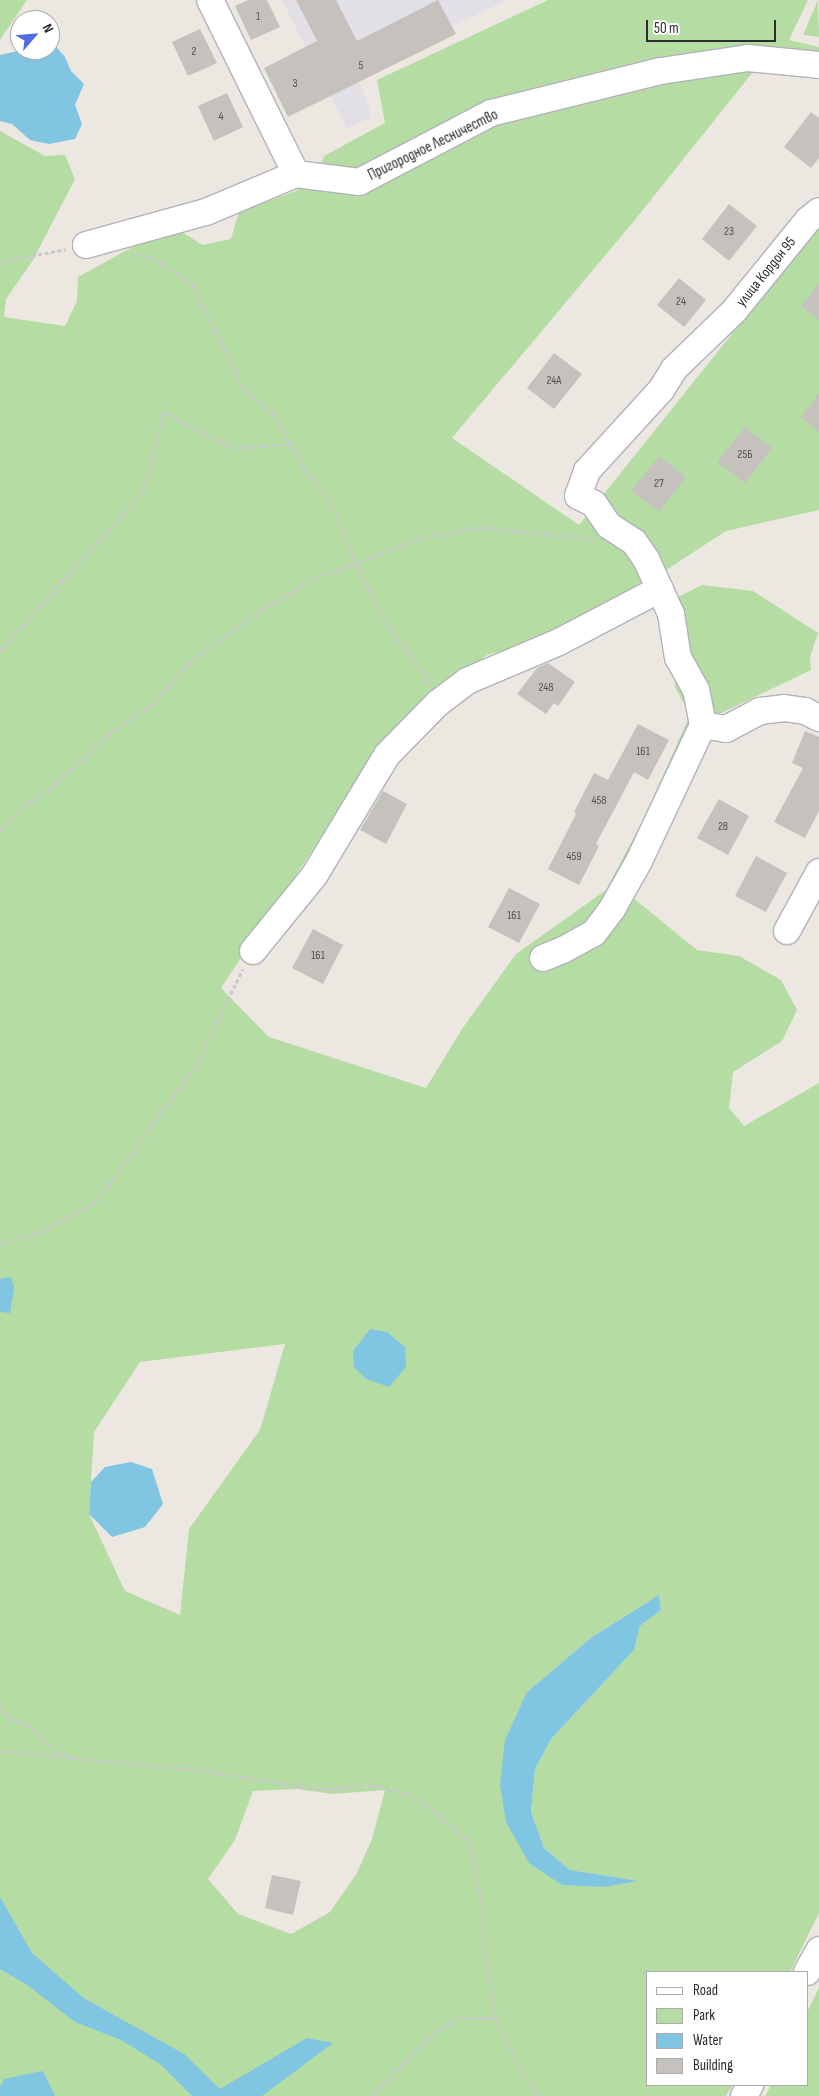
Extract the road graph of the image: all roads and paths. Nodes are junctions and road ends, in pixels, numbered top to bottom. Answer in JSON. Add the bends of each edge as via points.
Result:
{"nodes":[{"id":1,"x":210,"y":0,"type":"edge"},
{"id":2,"x":819,"y":65,"type":"edge"},
{"id":3,"x":296,"y":174,"type":"junction"},
{"id":4,"x":819,"y":210,"type":"edge"},
{"id":5,"x":86,"y":245,"type":"joint"},
{"id":6,"x":134,"y":254,"type":"dead end"},
{"id":7,"x":0,"y":262,"type":"edge"},
{"id":8,"x":290,"y":444,"type":"junction"},
{"id":9,"x":596,"y":540,"type":"dead end"},
{"id":10,"x":356,"y":564,"type":"junction"},
{"id":11,"x":660,"y":589,"type":"junction"},
{"id":12,"x":0,"y":651,"type":"edge"},
{"id":13,"x":438,"y":703,"type":"junction"},
{"id":14,"x":819,"y":718,"type":"edge"},
{"id":15,"x":703,"y":725,"type":"junction"},
{"id":16,"x":0,"y":830,"type":"edge"},
{"id":17,"x":819,"y":872,"type":"edge"},
{"id":18,"x":787,"y":931,"type":"dead end"},
{"id":19,"x":253,"y":950,"type":"joint"},
{"id":20,"x":543,"y":958,"type":"dead end"},
{"id":21,"x":0,"y":1244,"type":"edge"},
{"id":22,"x":0,"y":1705,"type":"edge"},
{"id":23,"x":0,"y":1751,"type":"edge"},
{"id":24,"x":71,"y":1758,"type":"junction"},
{"id":25,"x":819,"y":1950,"type":"edge"},
{"id":26,"x":808,"y":1971,"type":"edge"},
{"id":27,"x":496,"y":2018,"type":"junction"},
{"id":28,"x":372,"y":2096,"type":"edge"},
{"id":29,"x":539,"y":2096,"type":"edge"}],
"edges":[{"from":1,"to":3,"type":"street"},
{"from":2,"to":3,"type":"street","name":"Пригородное Лесничество","via":[[748,58],[662,71],[491,114],[359,182]]},
{"from":3,"to":5,"type":"street","via":[[206,212]]},
{"from":4,"to":11,"type":"street","name":"улица Кордон 95","via":[[734,312],[674,369],[661,390],[587,471],[578,496],[594,504],[609,526],[634,542]]},
{"from":5,"to":7,"type":"path"},
{"from":6,"to":8,"type":"path","via":[[154,258],[192,284],[244,390],[273,413]]},
{"from":8,"to":10,"type":"path","via":[[334,508]]},
{"from":8,"to":12,"type":"path","via":[[233,448],[164,412],[143,493]]},
{"from":9,"to":10,"type":"path","via":[[479,527],[416,539]]},
{"from":10,"to":13,"type":"path","via":[[379,611],[425,674]]},
{"from":10,"to":16,"type":"path","via":[[316,577],[219,639],[188,664],[146,710],[116,729]]},
{"from":11,"to":13,"type":"street","via":[[559,642],[467,682]]},
{"from":11,"to":15,"type":"street","via":[[671,614],[678,658],[696,690]]},
{"from":13,"to":19,"type":"street","via":[[387,755],[314,876]]},
{"from":14,"to":15,"type":"street","via":[[805,711],[784,708],[760,711],[726,729]]},
{"from":15,"to":20,"type":"street","via":[[639,861],[612,909],[594,933]]},
{"from":17,"to":18,"type":"street"},
{"from":19,"to":21,"type":"path","via":[[196,1064],[97,1200],[41,1232]]},
{"from":22,"to":24,"type":"path","via":[[14,1721],[27,1725]]},
{"from":23,"to":24,"type":"path"},
{"from":24,"to":27,"type":"path","via":[[201,1770],[329,1789],[372,1785],[409,1794],[445,1819],[470,1843],[483,1908],[485,1953]]},
{"from":25,"to":26,"type":"street"},
{"from":27,"to":28,"type":"path","via":[[458,2018],[431,2035]]},
{"from":27,"to":29,"type":"path","via":[[522,2071]]}]}
